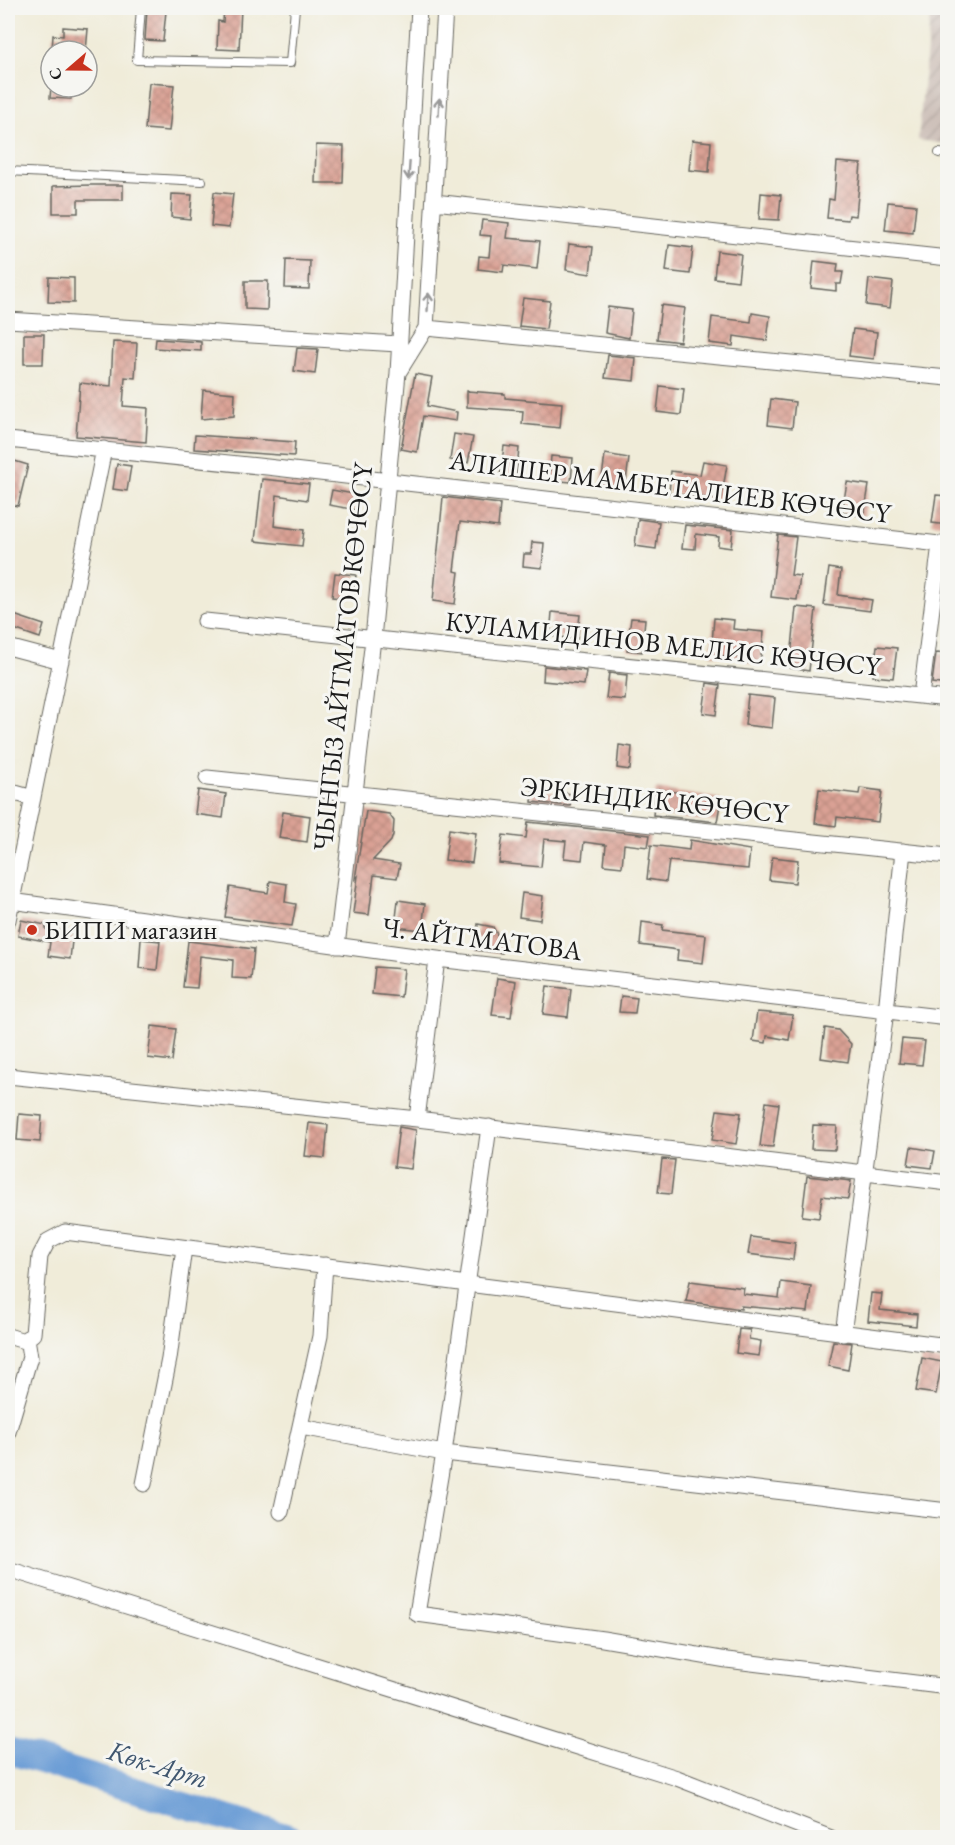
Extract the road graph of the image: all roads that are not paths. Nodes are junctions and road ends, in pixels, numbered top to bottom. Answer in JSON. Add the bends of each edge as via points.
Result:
{"nodes":[{"id":1,"x":141,"y":8,"type":"edge"},
{"id":2,"x":295,"y":8,"type":"edge"},
{"id":3,"x":419,"y":8,"type":"edge"},
{"id":4,"x":445,"y":8,"type":"edge"},
{"id":5,"x":8,"y":171,"type":"edge"},
{"id":6,"x":202,"y":181,"type":"dead end"},
{"id":7,"x":434,"y":202,"type":"junction"},
{"id":8,"x":948,"y":258,"type":"edge"},
{"id":9,"x":8,"y":320,"type":"edge"},
{"id":10,"x":426,"y":328,"type":"junction"},
{"id":11,"x":398,"y":344,"type":"junction"},
{"id":12,"x":398,"y":373,"type":"junction"},
{"id":13,"x":948,"y":378,"type":"edge"},
{"id":14,"x":8,"y":440,"type":"edge"},
{"id":15,"x":105,"y":449,"type":"junction"},
{"id":16,"x":387,"y":480,"type":"junction"},
{"id":17,"x":944,"y":544,"type":"edge"},
{"id":18,"x":205,"y":621,"type":"dead end"},
{"id":19,"x":373,"y":639,"type":"junction"},
{"id":20,"x":8,"y":647,"type":"edge"},
{"id":21,"x":61,"y":661,"type":"junction"},
{"id":22,"x":921,"y":696,"type":"junction"},
{"id":23,"x":948,"y":699,"type":"edge"},
{"id":24,"x":207,"y":778,"type":"dead end"},
{"id":25,"x":8,"y":791,"type":"edge"},
{"id":26,"x":355,"y":795,"type":"junction"},
{"id":27,"x":33,"y":798,"type":"junction"},
{"id":28,"x":903,"y":851,"type":"junction"},
{"id":29,"x":948,"y":856,"type":"edge"},
{"id":30,"x":11,"y":901,"type":"junction"},
{"id":31,"x":8,"y":920,"type":"edge"},
{"id":32,"x":337,"y":946,"type":"junction"},
{"id":33,"x":436,"y":959,"type":"junction"},
{"id":34,"x":886,"y":1011,"type":"junction"},
{"id":35,"x":948,"y":1018,"type":"edge"},
{"id":36,"x":8,"y":1076,"type":"edge"},
{"id":37,"x":417,"y":1119,"type":"junction"},
{"id":38,"x":489,"y":1127,"type":"junction"},
{"id":39,"x":864,"y":1173,"type":"junction"},
{"id":40,"x":948,"y":1183,"type":"edge"},
{"id":41,"x":184,"y":1248,"type":"junction"},
{"id":42,"x":325,"y":1265,"type":"junction"},
{"id":43,"x":467,"y":1283,"type":"junction"},
{"id":44,"x":843,"y":1334,"type":"junction"},
{"id":45,"x":8,"y":1336,"type":"edge"},
{"id":46,"x":27,"y":1338,"type":"junction"},
{"id":47,"x":948,"y":1346,"type":"edge"},
{"id":48,"x":301,"y":1427,"type":"junction"},
{"id":49,"x":8,"y":1432,"type":"edge"},
{"id":50,"x":444,"y":1453,"type":"junction"},
{"id":51,"x":144,"y":1484,"type":"dead end"},
{"id":52,"x":948,"y":1511,"type":"edge"},
{"id":53,"x":281,"y":1512,"type":"dead end"},
{"id":54,"x":8,"y":1569,"type":"edge"},
{"id":55,"x":948,"y":1687,"type":"edge"},
{"id":56,"x":831,"y":1838,"type":"edge"}],
"edges":[{"from":1,"to":2,"type":"lane","via":[[137,60],[290,63]]},
{"from":3,"to":11,"type":"street","name":"ЧЫНГЫЗ АЙТМАТОВ КӨЧӨСҮ","one_way":true},
{"from":7,"to":4,"type":"street","name":"ЧЫНГЫЗ АЙТМАТОВ КӨЧӨСҮ","one_way":true},
{"from":5,"to":6,"type":"lane"},
{"from":7,"to":8,"type":"street"},
{"from":10,"to":7,"type":"street","name":"ЧЫНГЫЗ АЙТМАТОВ КӨЧӨСҮ","one_way":true},
{"from":9,"to":11,"type":"street"},
{"from":10,"to":12,"type":"street","name":"ЧЫНГЫЗ АЙТМАТОВ КӨЧӨСҮ"},
{"from":10,"to":13,"type":"street"},
{"from":11,"to":12,"type":"street","name":"ЧЫНГЫЗ АЙТМАТОВ КӨЧӨСҮ"},
{"from":12,"to":16,"type":"street","name":"ЧЫНГЫЗ АЙТМАТОВ КӨЧӨСҮ"},
{"from":14,"to":15,"type":"street","name":"АЛИШЕР МАМБЕТАЛИЕВ КӨЧӨСҮ"},
{"from":15,"to":16,"type":"street","name":"АЛИШЕР МАМБЕТАЛИЕВ КӨЧӨСҮ"},
{"from":15,"to":21,"type":"street"},
{"from":16,"to":17,"type":"street","name":"АЛИШЕР МАМБЕТАЛИЕВ КӨЧӨСҮ"},
{"from":16,"to":19,"type":"street","name":"ЧЫНГЫЗ АЙТМАТОВ КӨЧӨСҮ"},
{"from":17,"to":22,"type":"street"},
{"from":18,"to":19,"type":"street","name":"КУЛАМИДИНОВ МЕЛИС КӨЧӨСҮ"},
{"from":19,"to":22,"type":"street","name":"КУЛАМИДИНОВ МЕЛИС КӨЧӨСҮ"},
{"from":19,"to":26,"type":"street","name":"ЧЫНГЫЗ АЙТМАТОВ КӨЧӨСҮ"},
{"from":20,"to":21,"type":"street"},
{"from":21,"to":27,"type":"street"},
{"from":22,"to":23,"type":"street","name":"КУЛАМИДИНОВ МЕЛИС КӨЧӨСҮ"},
{"from":24,"to":26,"type":"street","name":"ЭРКИНДИК КӨЧӨСҮ"},
{"from":25,"to":27,"type":"street"},
{"from":26,"to":28,"type":"street","name":"ЭРКИНДИК КӨЧӨСҮ"},
{"from":26,"to":32,"type":"street","name":"ЧЫНГЫЗ АЙТМАТОВ КӨЧӨСҮ"},
{"from":27,"to":30,"type":"street"},
{"from":28,"to":29,"type":"street","name":"ЭРКИНДИК КӨЧӨСҮ"},
{"from":28,"to":34,"type":"street"},
{"from":30,"to":31,"type":"street"},
{"from":30,"to":32,"type":"street","name":"Ч. АЙТМАТОВА"},
{"from":32,"to":33,"type":"street","name":"Ч. АЙТМАТОВА"},
{"from":33,"to":34,"type":"street","name":"Ч. АЙТМАТОВА"},
{"from":33,"to":37,"type":"street"},
{"from":34,"to":35,"type":"street","name":"Ч. АЙТМАТОВА"},
{"from":34,"to":39,"type":"street"},
{"from":36,"to":37,"type":"street"},
{"from":37,"to":38,"type":"street"},
{"from":38,"to":39,"type":"street"},
{"from":38,"to":43,"type":"street"},
{"from":39,"to":40,"type":"street"},
{"from":39,"to":44,"type":"street"},
{"from":41,"to":42,"type":"street"},
{"from":41,"to":46,"type":"street","via":[[65,1232],[48,1241],[40,1256],[33,1334]]},
{"from":41,"to":51,"type":"street","via":[[169,1359]]},
{"from":42,"to":43,"type":"street"},
{"from":42,"to":48,"type":"street","via":[[320,1336]]},
{"from":43,"to":44,"type":"street"},
{"from":43,"to":50,"type":"street"},
{"from":44,"to":47,"type":"street"},
{"from":45,"to":46,"type":"street","via":[[24,1341]]},
{"from":46,"to":49,"type":"street","via":[[30,1357]]},
{"from":48,"to":50,"type":"street"},
{"from":48,"to":53,"type":"street"},
{"from":50,"to":52,"type":"street"},
{"from":50,"to":55,"type":"street","via":[[417,1614],[727,1660]]},
{"from":54,"to":56,"type":"street","via":[[677,1778]]}]}
